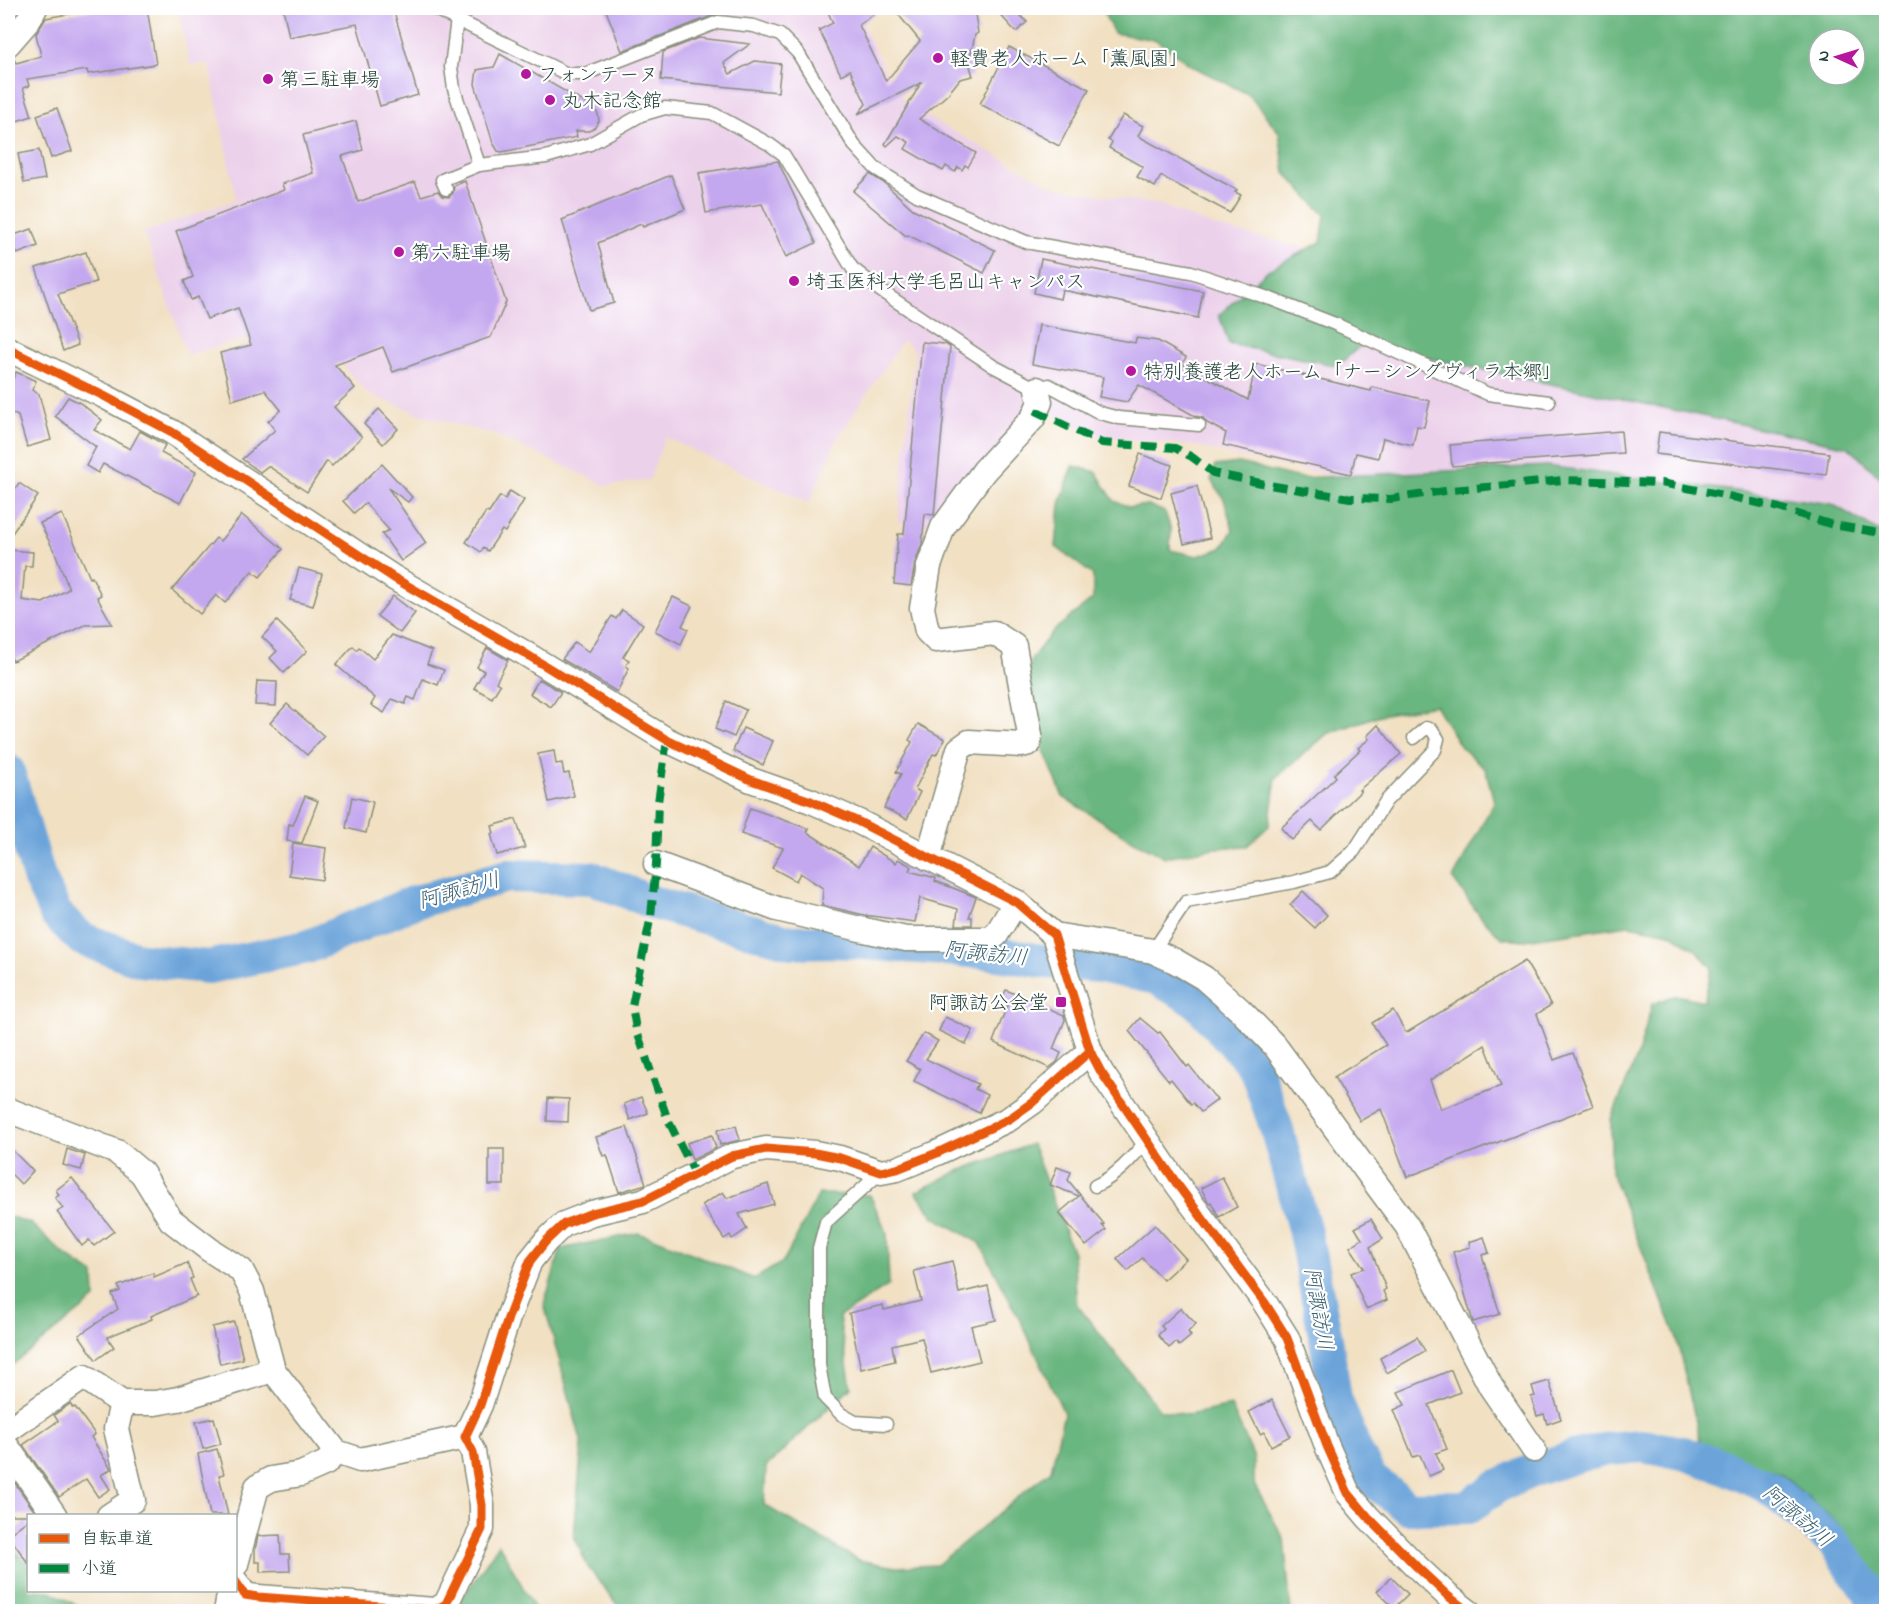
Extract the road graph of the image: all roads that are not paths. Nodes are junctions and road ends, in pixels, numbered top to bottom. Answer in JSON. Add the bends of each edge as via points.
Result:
{"nodes":[{"id":1,"x":36,"y":8,"type":"edge"},
{"id":2,"x":432,"y":8,"type":"edge"},
{"id":3,"x":457,"y":19,"type":"junction"},
{"id":4,"x":8,"y":44,"type":"edge"},
{"id":5,"x":479,"y":165,"type":"junction"},
{"id":6,"x":446,"y":189,"type":"dead end"},
{"id":7,"x":8,"y":349,"type":"edge"},
{"id":8,"x":1037,"y":388,"type":"junction"},
{"id":9,"x":1549,"y":402,"type":"dead end"},
{"id":10,"x":1199,"y":426,"type":"dead end"},
{"id":11,"x":1414,"y":738,"type":"dead end"},
{"id":12,"x":928,"y":858,"type":"junction"},
{"id":13,"x":656,"y":864,"type":"dead end"},
{"id":14,"x":1016,"y":902,"type":"junction"},
{"id":15,"x":1057,"y":944,"type":"junction"},
{"id":16,"x":1153,"y":951,"type":"junction"},
{"id":17,"x":1090,"y":1051,"type":"junction"},
{"id":18,"x":8,"y":1110,"type":"edge"},
{"id":19,"x":1147,"y":1140,"type":"junction"},
{"id":20,"x":881,"y":1172,"type":"junction"},
{"id":21,"x":1095,"y":1186,"type":"dead end"},
{"id":22,"x":273,"y":1370,"type":"junction"},
{"id":23,"x":122,"y":1403,"type":"junction"},
{"id":24,"x":886,"y":1424,"type":"dead end"},
{"id":25,"x":8,"y":1430,"type":"edge"},
{"id":26,"x":465,"y":1437,"type":"junction"},
{"id":27,"x":8,"y":1448,"type":"edge"},
{"id":28,"x":1533,"y":1450,"type":"dead end"},
{"id":29,"x":336,"y":1452,"type":"junction"},
{"id":30,"x":54,"y":1514,"type":"edge"},
{"id":31,"x":111,"y":1514,"type":"edge"},
{"id":32,"x":237,"y":1560,"type":"edge"},
{"id":33,"x":237,"y":1583,"type":"edge"},
{"id":34,"x":230,"y":1592,"type":"edge"},
{"id":35,"x":226,"y":1611,"type":"edge"},
{"id":36,"x":1469,"y":1611,"type":"edge"}],
"edges":[{"from":1,"to":4,"type":"street"},
{"from":2,"to":3,"type":"lane"},
{"from":3,"to":5,"type":"lane","via":[[451,67],[454,89]]},
{"from":3,"to":9,"type":"lane","via":[[567,74],[585,74],[718,22],[754,26],[780,35],[798,52],[854,145],[875,168],[917,195],[1026,242],[1191,272],[1335,324],[1488,394]]},
{"from":5,"to":6,"type":"lane","via":[[442,180]]},
{"from":5,"to":8,"type":"lane","via":[[546,157],[590,144],[641,115],[665,108],[712,113],[784,155],[852,268],[993,366]]},
{"from":7,"to":12,"type":"street","via":[[172,432],[394,578],[667,740],[751,780],[859,822]]},
{"from":8,"to":10,"type":"lane","via":[[1049,386],[1100,413],[1119,418]]},
{"from":8,"to":12,"type":"street","via":[[1040,402],[1033,418],[984,471],[943,527],[922,608],[927,631],[936,640],[994,633],[1014,646],[1029,743],[969,742],[959,749]]},
{"from":11,"to":16,"type":"lane","via":[[1426,728],[1432,730],[1438,739],[1435,750],[1386,801],[1354,851],[1330,872],[1186,902]]},
{"from":12,"to":14,"type":"street"},
{"from":13,"to":14,"type":"street","via":[[777,909],[906,939],[989,939],[996,935]]},
{"from":14,"to":15,"type":"street"},
{"from":15,"to":16,"type":"street"},
{"from":15,"to":17,"type":"street"},
{"from":16,"to":28,"type":"street","via":[[1204,978],[1275,1046],[1407,1226],[1491,1387]]},
{"from":17,"to":19,"type":"street"},
{"from":17,"to":20,"type":"street","via":[[1009,1119],[937,1153]]},
{"from":18,"to":22,"type":"street","via":[[117,1152],[142,1173],[171,1220],[241,1269],[252,1292]]},
{"from":19,"to":21,"type":"lane","via":[[1125,1166]]},
{"from":19,"to":36,"type":"street","via":[[1287,1338],[1348,1493],[1417,1567]]},
{"from":20,"to":24,"type":"lane","via":[[826,1222],[819,1248],[819,1365],[825,1398],[841,1414],[855,1422]]},
{"from":20,"to":26,"type":"street","via":[[832,1156],[766,1149],[732,1156],[643,1202],[592,1213],[564,1224],[530,1261],[480,1406]]},
{"from":22,"to":23,"type":"street","via":[[178,1399]]},
{"from":22,"to":29,"type":"street"},
{"from":23,"to":25,"type":"street","via":[[84,1377]]},
{"from":23,"to":31,"type":"street","via":[[116,1429],[133,1500]]},
{"from":26,"to":29,"type":"street","via":[[360,1460]]},
{"from":26,"to":33,"type":"street","via":[[473,1452],[482,1529],[446,1604],[435,1610],[258,1597],[245,1595]]},
{"from":27,"to":30,"type":"street"},
{"from":29,"to":32,"type":"street","via":[[318,1467],[271,1479],[257,1487]]},
{"from":34,"to":35,"type":"street"}]}
